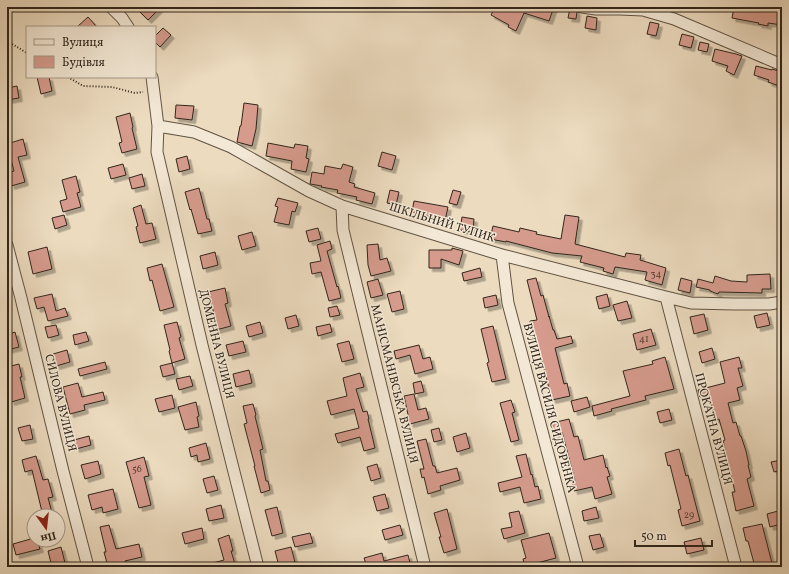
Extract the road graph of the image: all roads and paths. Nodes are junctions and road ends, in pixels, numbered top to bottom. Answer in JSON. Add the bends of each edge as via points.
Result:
{"nodes":[{"id":1,"x":111,"y":7,"type":"edge"},
{"id":2,"x":582,"y":7,"type":"edge"},
{"id":3,"x":127,"y":26,"type":"edge"},
{"id":4,"x":7,"y":41,"type":"edge"},
{"id":5,"x":26,"y":52,"type":"edge"},
{"id":6,"x":782,"y":64,"type":"edge"},
{"id":7,"x":70,"y":78,"type":"edge"},
{"id":8,"x":152,"y":78,"type":"edge"},
{"id":9,"x":154,"y":91,"type":"junction"},
{"id":10,"x":158,"y":126,"type":"junction"},
{"id":11,"x":342,"y":206,"type":"junction"},
{"id":12,"x":7,"y":245,"type":"edge"},
{"id":13,"x":502,"y":255,"type":"junction"},
{"id":14,"x":666,"y":297,"type":"junction"},
{"id":15,"x":782,"y":302,"type":"edge"},
{"id":16,"x":88,"y":567,"type":"edge"},
{"id":17,"x":258,"y":567,"type":"edge"},
{"id":18,"x":426,"y":567,"type":"edge"},
{"id":19,"x":578,"y":567,"type":"edge"},
{"id":20,"x":736,"y":567,"type":"edge"}],
"edges":[{"from":1,"to":3,"type":"street"},
{"from":2,"to":6,"type":"street","via":[[643,10]]},
{"from":4,"to":5,"type":"path"},
{"from":7,"to":9,"type":"path","via":[[82,86],[112,87],[135,93]]},
{"from":8,"to":9,"type":"street"},
{"from":9,"to":10,"type":"street"},
{"from":10,"to":11,"type":"street","name":"ШКІЛЬНИЙ ТУПИК","via":[[194,132],[231,147],[309,191]]},
{"from":10,"to":17,"type":"street","name":"ДОМЕННА ВУЛИЦЯ","via":[[157,152]]},
{"from":11,"to":13,"type":"street","name":"ШКІЛЬНИЙ ТУПИК"},
{"from":11,"to":18,"type":"street","name":"МАНІСМАНІВСЬКА ВУЛИЦЯ","via":[[343,230]]},
{"from":12,"to":16,"type":"street","name":"СИЛОВА ВУЛИЦЯ"},
{"from":13,"to":14,"type":"street","name":"ШКІЛЬНИЙ ТУПИК"},
{"from":13,"to":19,"type":"street","name":"ВУЛИЦЯ ВАСИЛЯ СИДОРЕНКА","via":[[508,303]]},
{"from":14,"to":15,"type":"street","name":"ШКІЛЬНИЙ ТУПИК","via":[[691,302],[727,304]]},
{"from":14,"to":20,"type":"street","name":"ПРОКАТНА ВУЛИЦЯ"}]}
